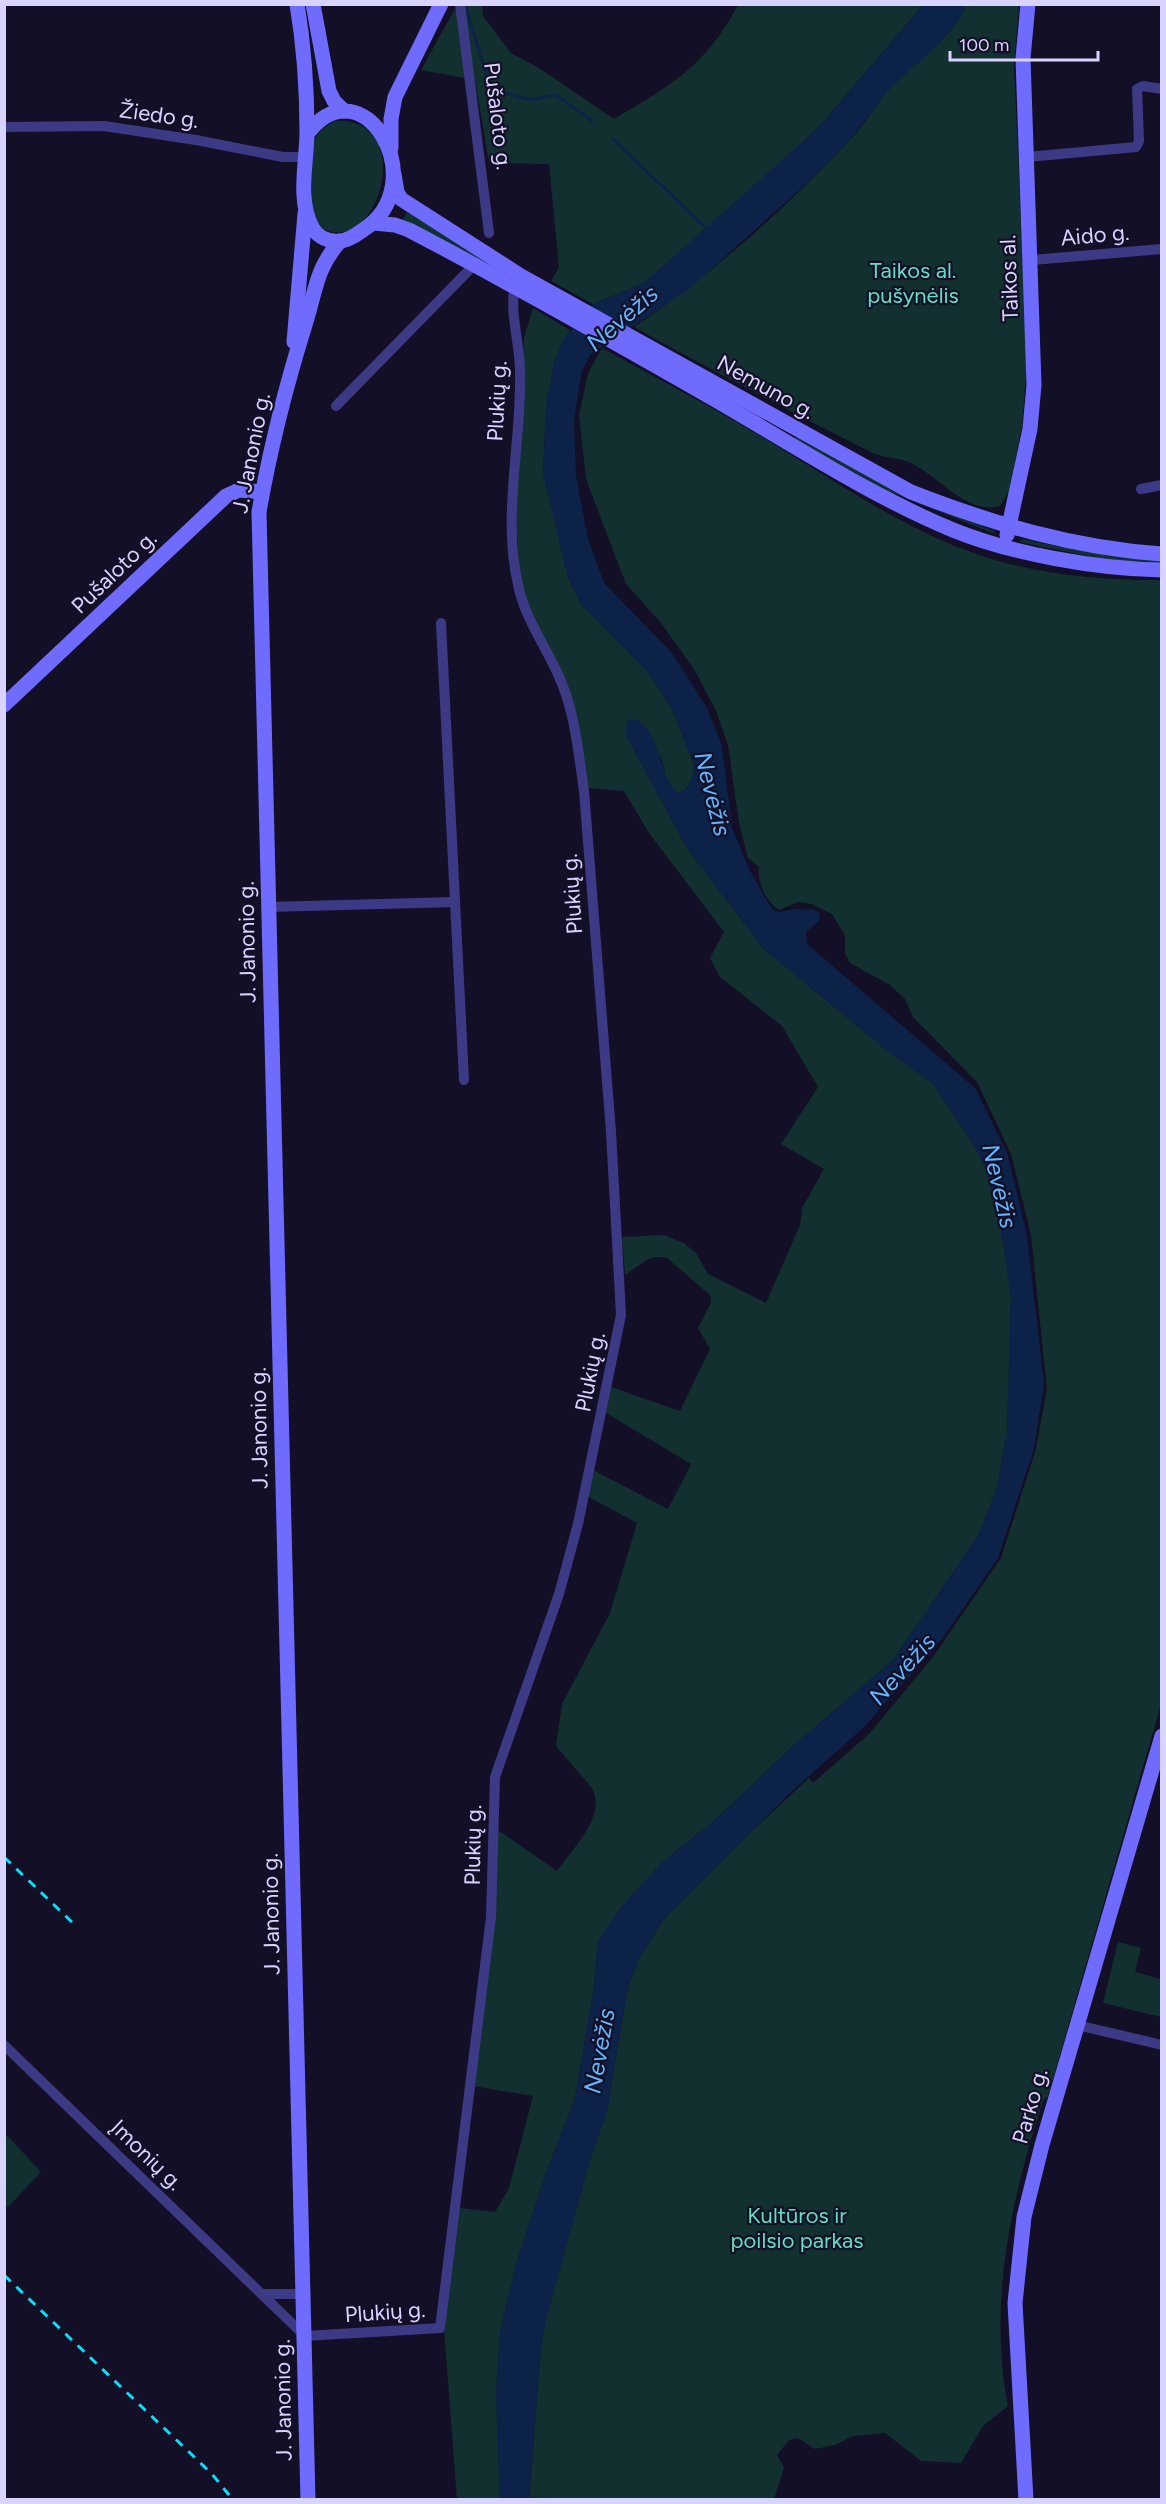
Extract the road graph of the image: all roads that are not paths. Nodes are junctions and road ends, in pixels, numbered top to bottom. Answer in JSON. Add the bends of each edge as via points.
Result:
{"nodes":[{"id":1,"x":297,"y":4,"type":"edge"},
{"id":2,"x":313,"y":4,"type":"edge"},
{"id":3,"x":460,"y":4,"type":"edge"},
{"id":4,"x":1028,"y":4,"type":"edge"},
{"id":5,"x":441,"y":5,"type":"edge"},
{"id":6,"x":1161,"y":89,"type":"edge"},
{"id":7,"x":395,"y":97,"type":"junction"},
{"id":8,"x":344,"y":111,"type":"junction"},
{"id":9,"x":366,"y":118,"type":"junction"},
{"id":10,"x":4,"y":127,"type":"edge"},
{"id":11,"x":307,"y":134,"type":"junction"},
{"id":12,"x":391,"y":148,"type":"junction"},
{"id":13,"x":306,"y":157,"type":"junction"},
{"id":14,"x":1027,"y":158,"type":"junction"},
{"id":15,"x":394,"y":174,"type":"junction"},
{"id":16,"x":306,"y":208,"type":"junction"},
{"id":17,"x":374,"y":223,"type":"junction"},
{"id":18,"x":489,"y":233,"type":"dead end"},
{"id":19,"x":340,"y":242,"type":"junction"},
{"id":20,"x":1161,"y":249,"type":"edge"},
{"id":21,"x":1032,"y":260,"type":"junction"},
{"id":22,"x":475,"y":264,"type":"junction"},
{"id":23,"x":518,"y":280,"type":"junction"},
{"id":24,"x":293,"y":359,"type":"junction"},
{"id":25,"x":722,"y":396,"type":"junction"},
{"id":26,"x":336,"y":406,"type":"dead end"},
{"id":27,"x":1161,"y":485,"type":"edge"},
{"id":28,"x":1141,"y":489,"type":"dead end"},
{"id":29,"x":262,"y":492,"type":"junction"},
{"id":30,"x":1009,"y":528,"type":"junction"},
{"id":31,"x":1004,"y":547,"type":"junction"},
{"id":32,"x":1161,"y":554,"type":"edge"},
{"id":33,"x":1161,"y":570,"type":"edge"},
{"id":34,"x":441,"y":623,"type":"dead end"},
{"id":35,"x":4,"y":705,"type":"edge"},
{"id":36,"x":455,"y":902,"type":"junction"},
{"id":37,"x":268,"y":908,"type":"junction"},
{"id":38,"x":464,"y":1080,"type":"dead end"},
{"id":39,"x":1161,"y":1736,"type":"edge"},
{"id":40,"x":1077,"y":2025,"type":"junction"},
{"id":41,"x":4,"y":2045,"type":"edge"},
{"id":42,"x":1161,"y":2045,"type":"edge"},
{"id":43,"x":262,"y":2294,"type":"junction"},
{"id":44,"x":303,"y":2294,"type":"junction"},
{"id":45,"x":305,"y":2336,"type":"junction"},
{"id":46,"x":308,"y":2499,"type":"edge"},
{"id":47,"x":1026,"y":2499,"type":"edge"}],
"edges":[{"from":1,"to":11,"type":"main road"},
{"from":2,"to":8,"type":"main road","via":[[329,91]]},
{"from":3,"to":18,"type":"street","name":"Pušaloto g."},
{"from":4,"to":14,"type":"main road","name":"Taikos al.","via":[[1023,58]]},
{"from":5,"to":7,"type":"main road"},
{"from":6,"to":14,"type":"street","via":[[1143,86],[1136,92],[1136,147]]},
{"from":7,"to":9,"type":"main road","via":[[382,112]]},
{"from":7,"to":12,"type":"main road"},
{"from":8,"to":9,"type":"main road"},
{"from":8,"to":11,"type":"main road","via":[[325,116]]},
{"from":9,"to":12,"type":"main road","via":[[380,130]]},
{"from":10,"to":13,"type":"street","name":"Žiedo g.","via":[[104,126],[283,157]]},
{"from":11,"to":13,"type":"main road"},
{"from":12,"to":15,"type":"main road"},
{"from":13,"to":16,"type":"main road"},
{"from":14,"to":21,"type":"main road","name":"Taikos al."},
{"from":15,"to":17,"type":"main road","via":[[387,201]]},
{"from":15,"to":23,"type":"main road","name":"Nemuno g.","via":[[401,199]]},
{"from":16,"to":19,"type":"main road","via":[[318,234]]},
{"from":16,"to":24,"type":"main road","name":"J. Janonio g."},
{"from":17,"to":19,"type":"main road"},
{"from":17,"to":22,"type":"main road","name":"Nemuno g.","via":[[410,230]]},
{"from":19,"to":24,"type":"main road","name":"J. Janonio g.","via":[[325,258]]},
{"from":20,"to":21,"type":"street","name":"Aido g."},
{"from":21,"to":30,"type":"main road","name":"Taikos al.","via":[[1034,385],[1030,429]]},
{"from":22,"to":23,"type":"main road","name":"Nemuno g."},
{"from":22,"to":26,"type":"street"},
{"from":23,"to":25,"type":"main road","name":"Nemuno g."},
{"from":23,"to":45,"type":"street","name":"Plukių g.","via":[[513,299],[520,370],[512,469],[514,564],[528,618],[558,672],[573,715],[584,791],[621,1315],[578,1524],[559,1594],[495,1777],[491,1917],[440,2328]]},
{"from":24,"to":29,"type":"main road","name":"J. Janonio g."},
{"from":25,"to":30,"type":"main road","name":"Nemuno g.","via":[[911,492]]},
{"from":25,"to":31,"type":"main road","name":"Nemuno g.","via":[[901,506]]},
{"from":27,"to":28,"type":"street"},
{"from":29,"to":35,"type":"main road","name":"Pušaloto g.","via":[[240,490],[220,501]]},
{"from":29,"to":37,"type":"main road","name":"J. Janonio g.","via":[[259,526]]},
{"from":30,"to":31,"type":"main road","name":"Taikos al."},
{"from":30,"to":32,"type":"main road","name":"Nemuno g.","via":[[1076,543]]},
{"from":31,"to":33,"type":"main road","name":"Nemuno g.","via":[[1098,564]]},
{"from":34,"to":36,"type":"street"},
{"from":36,"to":37,"type":"street"},
{"from":36,"to":38,"type":"street"},
{"from":37,"to":44,"type":"main road","name":"J. Janonio g."},
{"from":39,"to":40,"type":"main road","name":"Parko g."},
{"from":40,"to":42,"type":"street"},
{"from":40,"to":47,"type":"main road","name":"Parko g.","via":[[1032,2183],[1017,2274],[1015,2341]]},
{"from":41,"to":43,"type":"street","name":"Įmonių g."},
{"from":43,"to":44,"type":"street"},
{"from":43,"to":45,"type":"street","name":"Įmonių g."},
{"from":44,"to":45,"type":"main road","name":"J. Janonio g."},
{"from":45,"to":46,"type":"main road","name":"J. Janonio g."}]}
